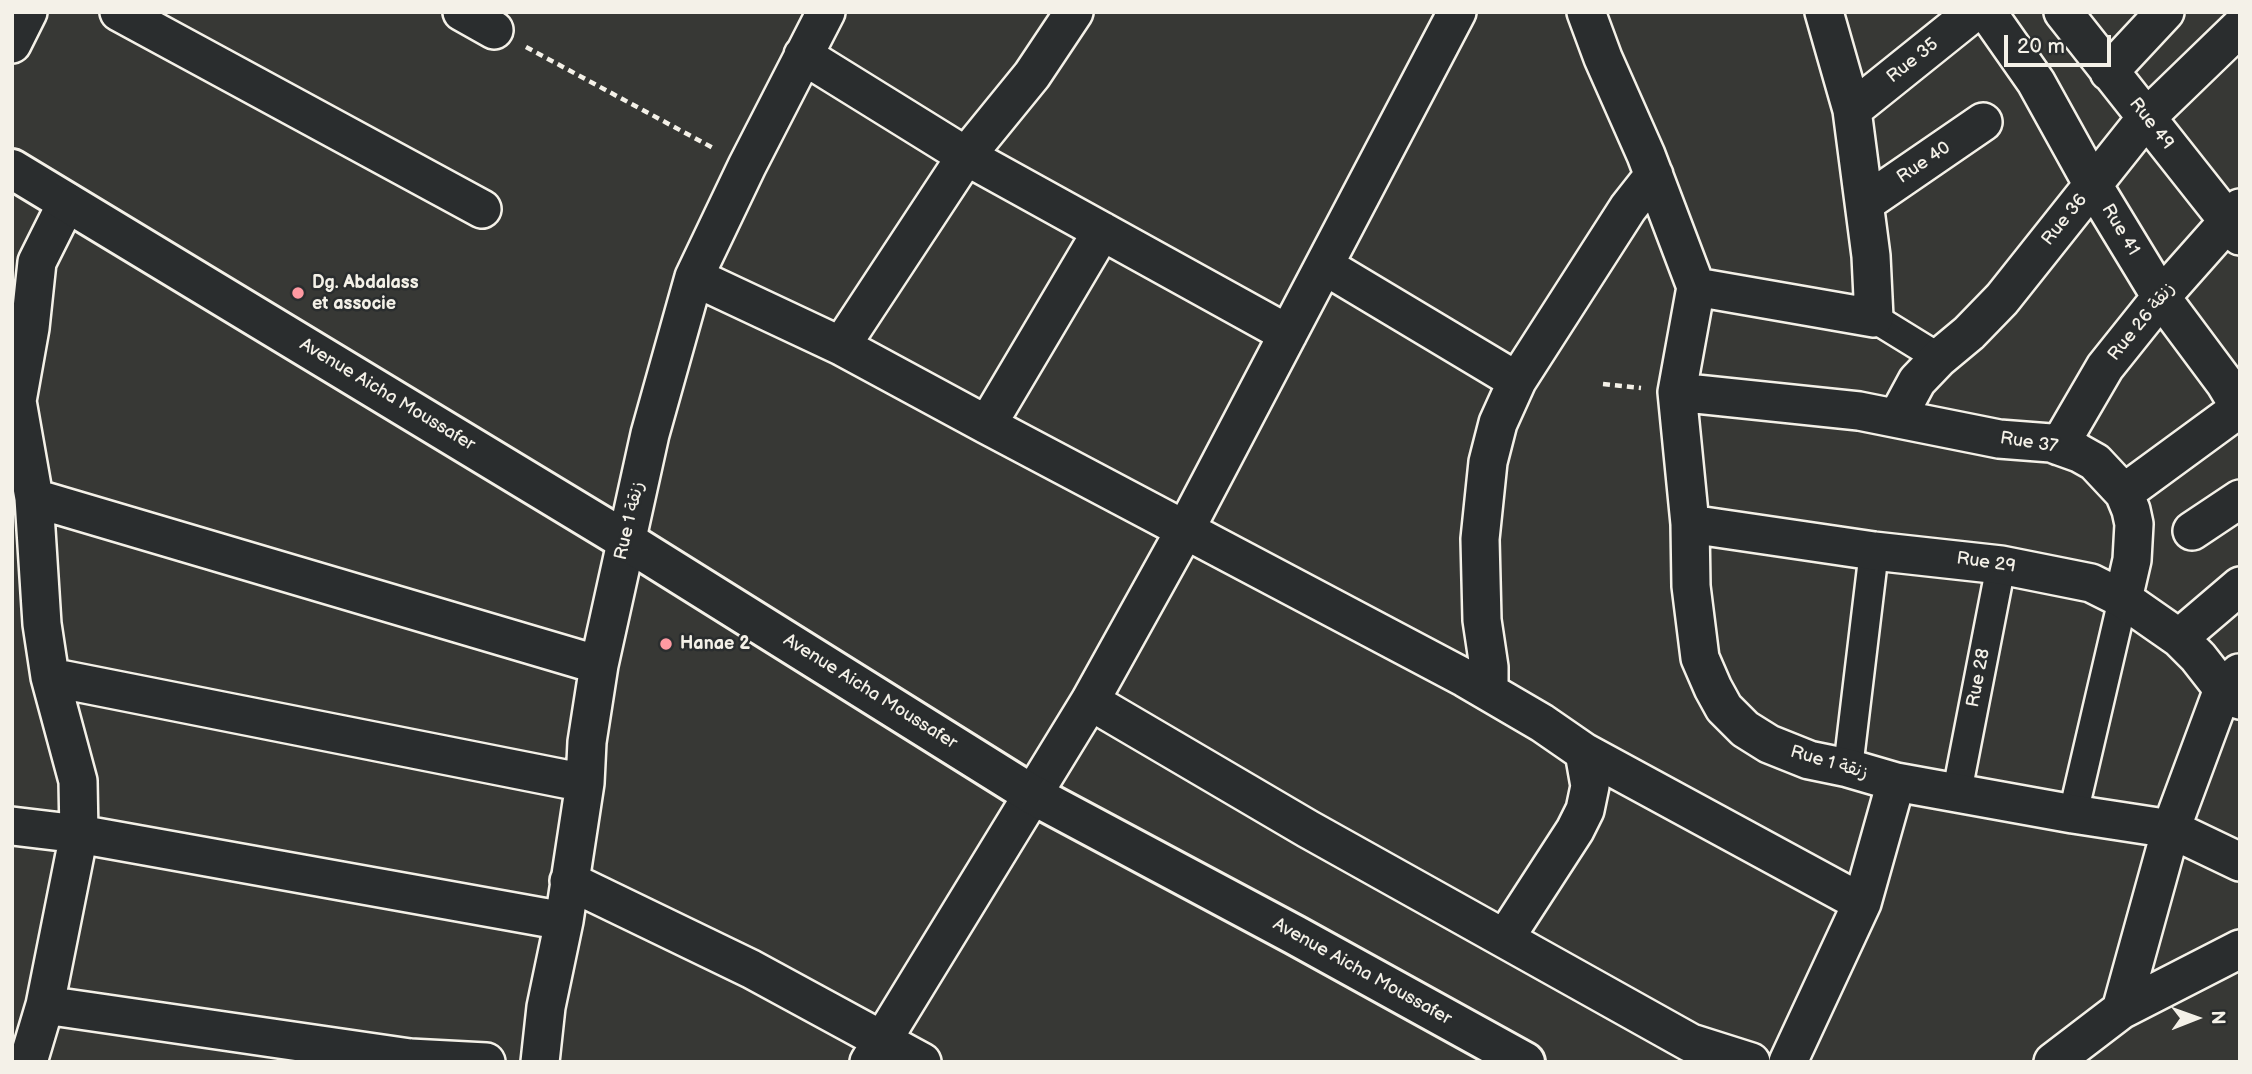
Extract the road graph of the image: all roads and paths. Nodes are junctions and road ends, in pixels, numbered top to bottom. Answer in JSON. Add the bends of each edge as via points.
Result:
{"nodes":[{"id":1,"x":28,"y":12,"type":"edge"},
{"id":2,"x":119,"y":12,"type":"edge"},
{"id":3,"x":462,"y":12,"type":"edge"},
{"id":4,"x":826,"y":12,"type":"edge"},
{"id":5,"x":1074,"y":12,"type":"edge"},
{"id":6,"x":1457,"y":12,"type":"edge"},
{"id":7,"x":1586,"y":12,"type":"edge"},
{"id":8,"x":1824,"y":12,"type":"edge"},
{"id":9,"x":1974,"y":12,"type":"edge"},
{"id":10,"x":1987,"y":12,"type":"edge"},
{"id":11,"x":2063,"y":12,"type":"edge"},
{"id":12,"x":2165,"y":12,"type":"edge"},
{"id":13,"x":2240,"y":27,"type":"edge"},
{"id":14,"x":494,"y":30,"type":"joint"},
{"id":15,"x":12,"y":44,"type":"edge"},
{"id":16,"x":803,"y":55,"type":"junction"},
{"id":17,"x":2109,"y":72,"type":"junction"},
{"id":18,"x":1852,"y":110,"type":"junction"},
{"id":19,"x":2146,"y":118,"type":"junction"},
{"id":20,"x":1983,"y":122,"type":"dead end"},
{"id":21,"x":966,"y":156,"type":"junction"},
{"id":22,"x":747,"y":166,"type":"junction"},
{"id":23,"x":12,"y":169,"type":"edge"},
{"id":24,"x":1654,"y":174,"type":"junction"},
{"id":25,"x":2093,"y":185,"type":"junction"},
{"id":26,"x":67,"y":202,"type":"junction"},
{"id":27,"x":1865,"y":203,"type":"junction"},
{"id":28,"x":482,"y":209,"type":"dead end"},
{"id":29,"x":2236,"y":222,"type":"edge"},
{"id":30,"x":1102,"y":231,"type":"junction"},
{"id":31,"x":1325,"y":266,"type":"junction"},
{"id":32,"x":695,"y":278,"type":"junction"},
{"id":33,"x":1696,"y":287,"type":"junction"},
{"id":34,"x":2161,"y":298,"type":"junction"},
{"id":35,"x":1874,"y":318,"type":"junction"},
{"id":36,"x":1288,"y":334,"type":"junction"},
{"id":37,"x":841,"y":346,"type":"junction"},
{"id":38,"x":1939,"y":358,"type":"junction"},
{"id":39,"x":1517,"y":381,"type":"junction"},
{"id":40,"x":1676,"y":392,"type":"junction"},
{"id":41,"x":2236,"y":392,"type":"edge"},
{"id":42,"x":15,"y":400,"type":"edge"},
{"id":43,"x":1897,"y":418,"type":"junction"},
{"id":44,"x":987,"y":425,"type":"junction"},
{"id":45,"x":2059,"y":446,"type":"junction"},
{"id":46,"x":2124,"y":493,"type":"junction"},
{"id":47,"x":34,"y":498,"type":"junction"},
{"id":48,"x":2240,"y":499,"type":"edge"},
{"id":49,"x":1689,"y":524,"type":"junction"},
{"id":50,"x":1185,"y":530,"type":"junction"},
{"id":51,"x":2192,"y":531,"type":"dead end"},
{"id":52,"x":625,"y":540,"type":"junction"},
{"id":53,"x":1874,"y":551,"type":"junction"},
{"id":54,"x":2001,"y":565,"type":"junction"},
{"id":55,"x":2240,"y":586,"type":"edge"},
{"id":56,"x":2123,"y":599,"type":"junction"},
{"id":57,"x":27,"y":622,"type":"edge"},
{"id":58,"x":2179,"y":638,"type":"junction"},
{"id":59,"x":599,"y":665,"type":"junction"},
{"id":60,"x":50,"y":677,"type":"junction"},
{"id":61,"x":2234,"y":687,"type":"edge"},
{"id":62,"x":1489,"y":692,"type":"junction"},
{"id":63,"x":1090,"y":701,"type":"junction"},
{"id":64,"x":1584,"y":752,"type":"junction"},
{"id":65,"x":1848,"y":768,"type":"junction"},
{"id":66,"x":1896,"y":782,"type":"junction"},
{"id":67,"x":584,"y":783,"type":"junction"},
{"id":68,"x":1957,"y":792,"type":"junction"},
{"id":69,"x":1033,"y":795,"type":"junction"},
{"id":70,"x":2073,"y":814,"type":"junction"},
{"id":71,"x":12,"y":826,"type":"edge"},
{"id":72,"x":2171,"y":829,"type":"junction"},
{"id":73,"x":79,"y":834,"type":"junction"},
{"id":74,"x":2240,"y":862,"type":"edge"},
{"id":75,"x":569,"y":881,"type":"junction"},
{"id":76,"x":1863,"y":903,"type":"junction"},
{"id":77,"x":564,"y":921,"type":"junction"},
{"id":78,"x":1505,"y":939,"type":"junction"},
{"id":79,"x":2240,"y":949,"type":"edge"},
{"id":80,"x":45,"y":1005,"type":"junction"},
{"id":81,"x":2121,"y":1010,"type":"junction"},
{"id":82,"x":875,"y":1051,"type":"edge"},
{"id":83,"x":1688,"y":1052,"type":"edge"},
{"id":84,"x":339,"y":1054,"type":"edge"},
{"id":85,"x":29,"y":1062,"type":"edge"},
{"id":86,"x":486,"y":1062,"type":"edge"},
{"id":87,"x":540,"y":1062,"type":"edge"},
{"id":88,"x":922,"y":1062,"type":"edge"},
{"id":89,"x":1525,"y":1062,"type":"edge"},
{"id":90,"x":1751,"y":1062,"type":"edge"},
{"id":91,"x":1788,"y":1062,"type":"edge"},
{"id":92,"x":2053,"y":1062,"type":"edge"}],
"edges":[{"from":1,"to":15,"type":"street"},
{"from":2,"to":28,"type":"street"},
{"from":3,"to":14,"type":"street"},
{"from":4,"to":16,"type":"street","name":"Rue 1 زنقة"},
{"from":5,"to":21,"type":"street","via":[[1032,75]]},
{"from":6,"to":31,"type":"street"},
{"from":7,"to":24,"type":"street"},
{"from":8,"to":18,"type":"street"},
{"from":9,"to":18,"type":"street","name":"Rue 35"},
{"from":10,"to":25,"type":"street","name":"Rue 41","via":[[2036,82]]},
{"from":11,"to":17,"type":"street","name":"Rue 49"},
{"from":12,"to":17,"type":"street"},
{"from":13,"to":19,"type":"street","name":"Rue 36"},
{"from":14,"to":22,"type":"path"},
{"from":16,"to":21,"type":"street"},
{"from":16,"to":22,"type":"street","name":"Rue 1 زنقة"},
{"from":17,"to":19,"type":"street","name":"Rue 49"},
{"from":18,"to":27,"type":"street"},
{"from":19,"to":25,"type":"street","name":"Rue 36"},
{"from":19,"to":29,"type":"street","name":"Rue 49"},
{"from":20,"to":27,"type":"street","name":"Rue 40"},
{"from":21,"to":30,"type":"street"},
{"from":21,"to":37,"type":"street"},
{"from":22,"to":32,"type":"street","name":"Rue 1 زنقة"},
{"from":23,"to":26,"type":"street","name":"Avenue Aicha Moussafer"},
{"from":24,"to":33,"type":"street"},
{"from":24,"to":39,"type":"street"},
{"from":25,"to":34,"type":"street","name":"Rue 41"},
{"from":25,"to":38,"type":"street","name":"Rue 36","via":[[2002,299]]},
{"from":26,"to":42,"type":"street","via":[[37,262]]},
{"from":26,"to":52,"type":"street","name":"Avenue Aicha Moussafer"},
{"from":27,"to":35,"type":"street"},
{"from":29,"to":34,"type":"street","name":"Rue 26 زنقة"},
{"from":30,"to":36,"type":"street"},
{"from":30,"to":44,"type":"street"},
{"from":31,"to":36,"type":"street"},
{"from":31,"to":39,"type":"street"},
{"from":32,"to":37,"type":"street"},
{"from":32,"to":52,"type":"street","name":"Rue 1 زنقة"},
{"from":33,"to":35,"type":"street"},
{"from":33,"to":40,"type":"street","name":"Rue 1 زنقة"},
{"from":34,"to":41,"type":"street","name":"Rue 41"},
{"from":34,"to":45,"type":"street","name":"Rue 26 زنقة","via":[[2105,367]]},
{"from":35,"to":38,"type":"street"},
{"from":36,"to":50,"type":"street"},
{"from":37,"to":44,"type":"street"},
{"from":38,"to":43,"type":"street","name":"Rue 36","via":[[1917,381]]},
{"from":39,"to":62,"type":"street","via":[[1494,436],[1480,539]]},
{"from":40,"to":43,"type":"street","name":"Rue 37"},
{"from":40,"to":49,"type":"street","name":"Rue 1 زنقة"},
{"from":41,"to":46,"type":"street"},
{"from":42,"to":47,"type":"street"},
{"from":43,"to":45,"type":"street","name":"Rue 37"},
{"from":44,"to":50,"type":"street"},
{"from":45,"to":46,"type":"street","name":"Rue 37","via":[[2095,462]]},
{"from":46,"to":56,"type":"street","name":"Rue 37","via":[[2134,524]]},
{"from":47,"to":57,"type":"street"},
{"from":47,"to":59,"type":"street"},
{"from":48,"to":51,"type":"street"},
{"from":49,"to":53,"type":"street","name":"Rue 29"},
{"from":49,"to":65,"type":"street","name":"Rue 1 زنقة","via":[[1700,658],[1724,708],[1769,744]]},
{"from":50,"to":62,"type":"street"},
{"from":50,"to":63,"type":"street"},
{"from":52,"to":59,"type":"street","name":"Rue 1 زنقة"},
{"from":52,"to":69,"type":"street","name":"Avenue Aicha Moussafer"},
{"from":53,"to":54,"type":"street","name":"Rue 29"},
{"from":53,"to":65,"type":"street"},
{"from":54,"to":56,"type":"street","name":"Rue 29","via":[[2091,583]]},
{"from":54,"to":68,"type":"street","name":"Rue 28"},
{"from":55,"to":58,"type":"street"},
{"from":56,"to":58,"type":"street","name":"Rue 29"},
{"from":56,"to":70,"type":"street","name":"Rue 37"},
{"from":57,"to":60,"type":"street"},
{"from":58,"to":61,"type":"street","name":"Rue 29"},
{"from":59,"to":67,"type":"street","name":"Rue 1 زنقة"},
{"from":60,"to":67,"type":"street"},
{"from":60,"to":73,"type":"street","via":[[78,781]]},
{"from":61,"to":72,"type":"street"},
{"from":62,"to":64,"type":"street"},
{"from":63,"to":69,"type":"street"},
{"from":63,"to":78,"type":"street"},
{"from":64,"to":76,"type":"street"},
{"from":64,"to":78,"type":"street","via":[[1590,786],[1585,810]]},
{"from":65,"to":66,"type":"street","name":"Rue 1 زنقة"},
{"from":66,"to":68,"type":"street","name":"Rue 1 زنقة"},
{"from":66,"to":76,"type":"street"},
{"from":67,"to":75,"type":"street","name":"Rue 1 زنقة"},
{"from":68,"to":70,"type":"street","name":"Rue 1 زنقة"},
{"from":69,"to":82,"type":"street"},
{"from":69,"to":89,"type":"street","name":"Avenue Aicha Moussafer"},
{"from":70,"to":72,"type":"street","name":"Rue 1 زنقة"},
{"from":71,"to":73,"type":"street"},
{"from":72,"to":74,"type":"street","name":"Rue 1 زنقة"},
{"from":72,"to":81,"type":"street"},
{"from":73,"to":77,"type":"street"},
{"from":73,"to":80,"type":"street"},
{"from":75,"to":77,"type":"street","name":"Rue 1 زنقة"},
{"from":75,"to":82,"type":"street","via":[[751,969]]},
{"from":76,"to":91,"type":"street"},
{"from":77,"to":87,"type":"street","name":"Rue 1 زنقة"},
{"from":78,"to":83,"type":"street"},
{"from":79,"to":81,"type":"street"},
{"from":80,"to":84,"type":"street"},
{"from":80,"to":85,"type":"street"},
{"from":81,"to":92,"type":"street"},
{"from":82,"to":88,"type":"street"},
{"from":83,"to":90,"type":"street"},
{"from":84,"to":86,"type":"street"}]}
